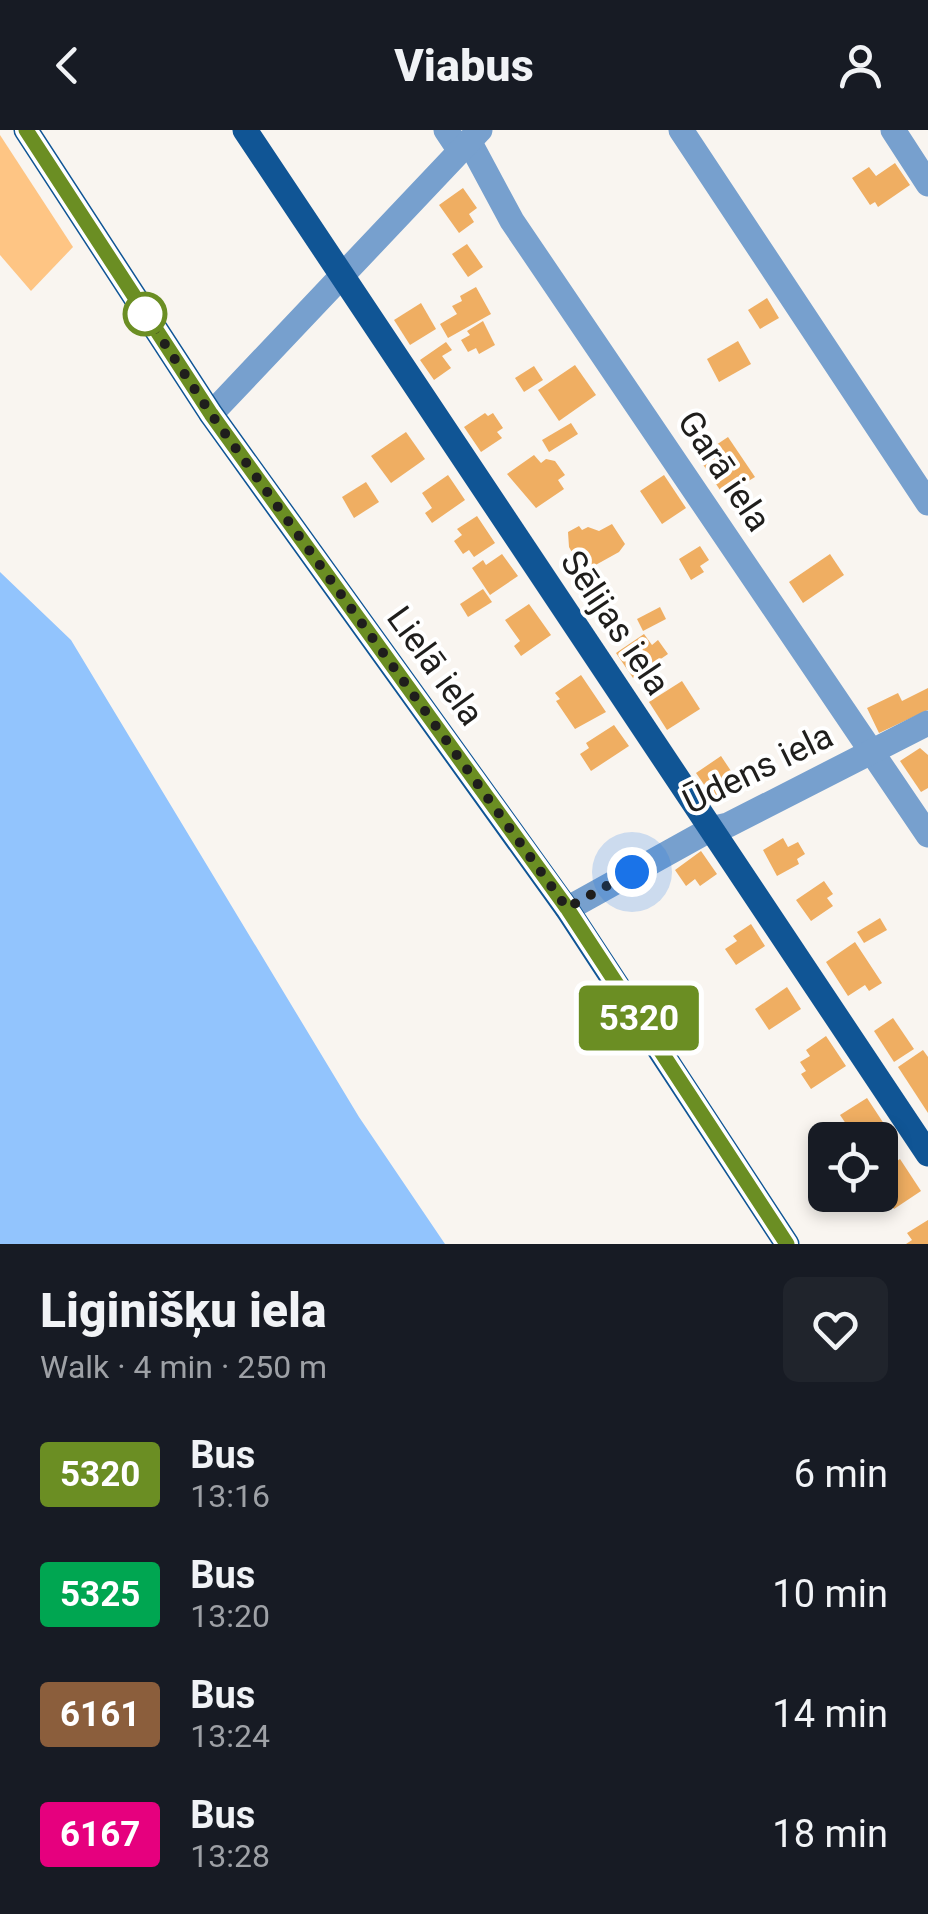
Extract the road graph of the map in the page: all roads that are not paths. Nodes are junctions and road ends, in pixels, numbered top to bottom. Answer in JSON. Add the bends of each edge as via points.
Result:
{"nodes":[{"id":1,"x":26,"y":130,"type":"edge"},
{"id":2,"x":245,"y":130,"type":"edge"},
{"id":3,"x":681,"y":130,"type":"edge"},
{"id":4,"x":893,"y":130,"type":"edge"},
{"id":5,"x":464,"y":138,"type":"edge"},
{"id":6,"x":928,"y":184,"type":"edge"},
{"id":7,"x":342,"y":278,"type":"junction"},
{"id":8,"x":211,"y":414,"type":"junction"},
{"id":9,"x":928,"y":504,"type":"edge"},
{"id":10,"x":928,"y":723,"type":"edge"},
{"id":11,"x":872,"y":752,"type":"junction"},
{"id":12,"x":710,"y":828,"type":"junction"},
{"id":13,"x":928,"y":835,"type":"edge"},
{"id":14,"x":567,"y":908,"type":"junction"},
{"id":15,"x":928,"y":1154,"type":"edge"},
{"id":16,"x":787,"y":1244,"type":"edge"}],
"edges":[{"from":1,"to":8,"type":"main road","name":"Lielā iela"},
{"from":2,"to":7,"type":"main road","name":"Sēlijas iela"},
{"from":3,"to":9,"type":"street"},
{"from":4,"to":6,"type":"street"},
{"from":5,"to":7,"type":"street"},
{"from":5,"to":11,"type":"street","name":"Garā iela","via":[[512,221]]},
{"from":7,"to":8,"type":"street"},
{"from":7,"to":12,"type":"main road","name":"Sēlijas iela"},
{"from":8,"to":14,"type":"main road","name":"Lielā iela"},
{"from":10,"to":11,"type":"street","name":"Ūdens iela"},
{"from":11,"to":12,"type":"street","name":"Ūdens iela"},
{"from":11,"to":13,"type":"street","name":"Garā iela"},
{"from":12,"to":14,"type":"street","name":"Ūdens iela"},
{"from":12,"to":15,"type":"main road","name":"Sēlijas iela"},
{"from":14,"to":16,"type":"main road","name":"Lielā iela"}]}
